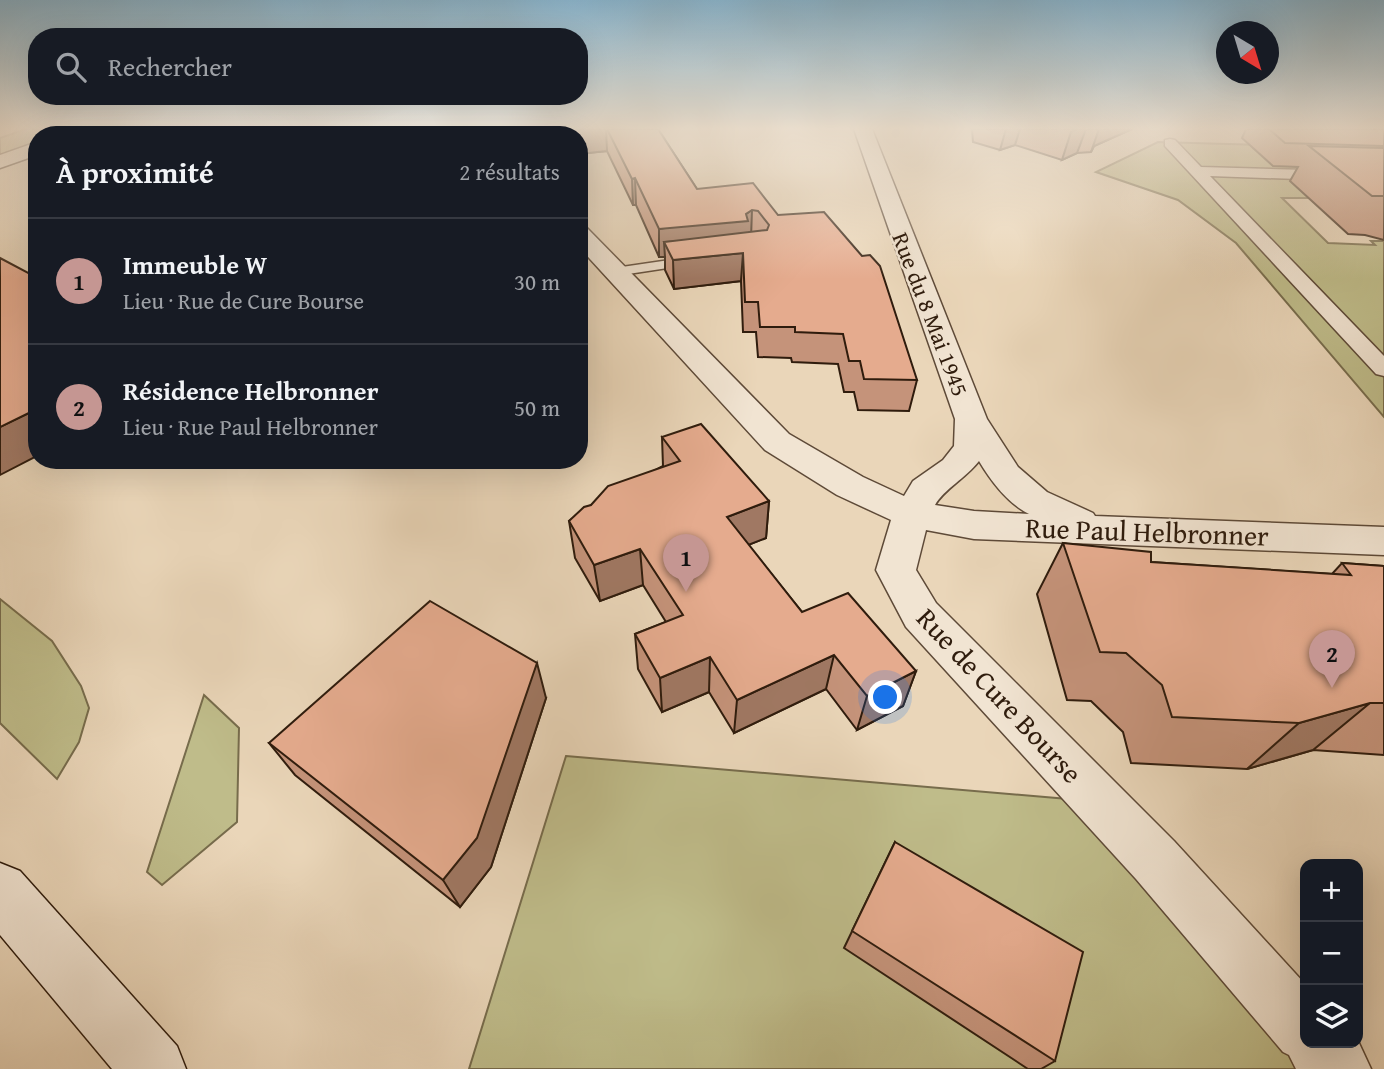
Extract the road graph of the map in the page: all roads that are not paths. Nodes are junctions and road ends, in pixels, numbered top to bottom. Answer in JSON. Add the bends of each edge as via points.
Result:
{"nodes":[{"id":1,"x":882,"y":179,"type":"edge"},
{"id":2,"x":1206,"y":179,"type":"edge"},
{"id":3,"x":588,"y":243,"type":"edge"},
{"id":4,"x":705,"y":260,"type":"edge"},
{"id":5,"x":615,"y":272,"type":"junction"},
{"id":6,"x":1384,"y":369,"type":"edge"},
{"id":7,"x":971,"y":419,"type":"junction"},
{"id":8,"x":911,"y":514,"type":"junction"},
{"id":9,"x":1099,"y":528,"type":"junction"},
{"id":10,"x":1384,"y":541,"type":"edge"},
{"id":11,"x":0,"y":891,"type":"edge"},
{"id":12,"x":1300,"y":1024,"type":"edge"},
{"id":13,"x":1320,"y":1048,"type":"edge"},
{"id":14,"x":154,"y":1069,"type":"edge"},
{"id":15,"x":1339,"y":1069,"type":"edge"}],
"edges":[{"from":1,"to":7,"type":"street","name":"Rue du 8 Mai 1945"},
{"from":2,"to":6,"type":"street"},
{"from":3,"to":5,"type":"street"},
{"from":4,"to":5,"type":"lane"},
{"from":5,"to":8,"type":"street","via":[[777,442],[850,486]]},
{"from":7,"to":8,"type":"street","name":"Rue du 8 Mai 1945","via":[[971,448],[955,468],[926,490]]},
{"from":7,"to":9,"type":"street","name":"Rue du 8 Mai 1945","via":[[1005,475],[1034,501]]},
{"from":8,"to":9,"type":"street","name":"Rue Paul Helbronner","via":[[974,525]]},
{"from":8,"to":12,"type":"street","name":"Rue de Cure Bourse","via":[[896,570],[921,615],[1155,860]]},
{"from":9,"to":10,"type":"street","name":"Rue Paul Helbronner"},
{"from":11,"to":14,"type":"street"},
{"from":13,"to":15,"type":"street"}]}
